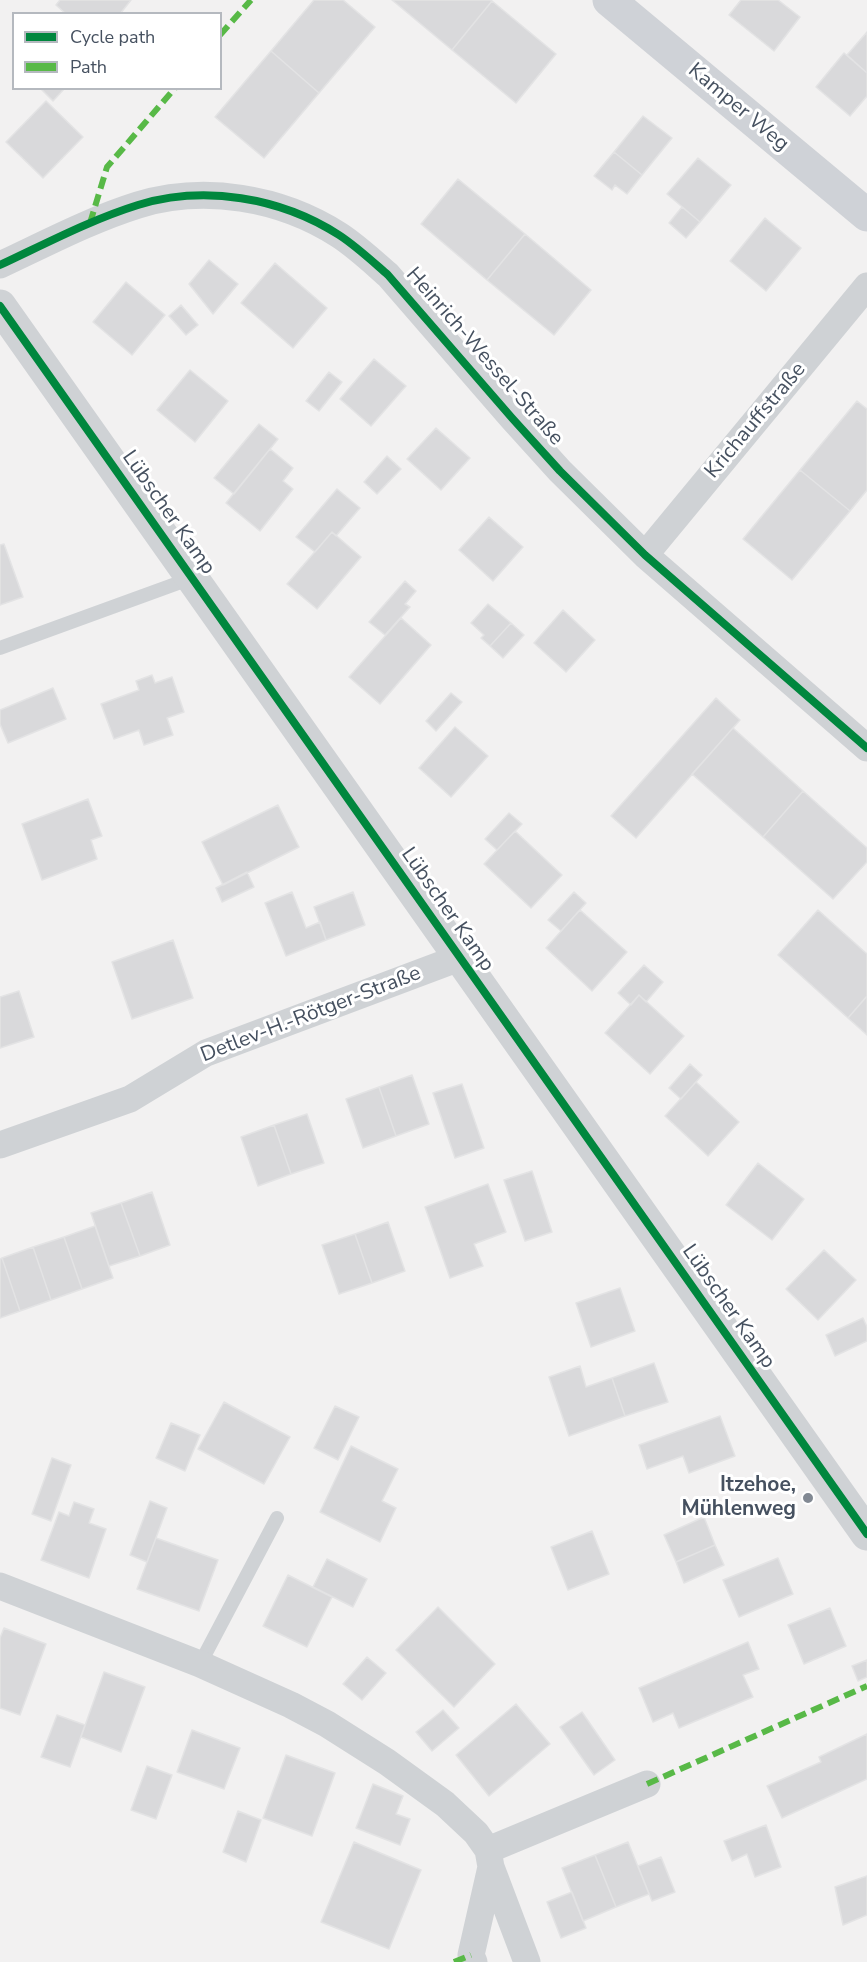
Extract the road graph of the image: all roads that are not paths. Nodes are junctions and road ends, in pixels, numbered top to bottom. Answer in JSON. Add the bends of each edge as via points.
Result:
{"nodes":[{"id":1,"x":609,"y":0,"type":"edge"},
{"id":2,"x":867,"y":215,"type":"edge"},
{"id":3,"x":0,"y":265,"type":"edge"},
{"id":4,"x":867,"y":286,"type":"edge"},
{"id":5,"x":0,"y":306,"type":"edge"},
{"id":6,"x":645,"y":555,"type":"junction"},
{"id":7,"x":192,"y":578,"type":"junction"},
{"id":8,"x":0,"y":648,"type":"edge"},
{"id":9,"x":867,"y":748,"type":"edge"},
{"id":10,"x":459,"y":958,"type":"junction"},
{"id":11,"x":0,"y":1144,"type":"edge"},
{"id":12,"x":277,"y":1518,"type":"dead end"},
{"id":13,"x":867,"y":1534,"type":"edge"},
{"id":14,"x":0,"y":1586,"type":"edge"},
{"id":15,"x":201,"y":1664,"type":"junction"},
{"id":16,"x":647,"y":1784,"type":"dead end"},
{"id":17,"x":490,"y":1858,"type":"junction"},
{"id":18,"x":474,"y":1962,"type":"edge"},
{"id":19,"x":527,"y":1962,"type":"edge"}],
"edges":[{"from":1,"to":2,"type":"main road","name":"Kamper Weg"},
{"from":3,"to":6,"type":"street","name":"Heinrich-Wessel-Straße","via":[[138,205],[180,196],[240,198],[277,206],[313,220],[339,235],[388,275],[560,471]]},
{"from":4,"to":6,"type":"street","name":"Krichauffstraße"},
{"from":5,"to":7,"type":"street","name":"Lübscher Kamp"},
{"from":6,"to":9,"type":"street","name":"Heinrich-Wessel-Straße"},
{"from":7,"to":8,"type":"lane"},
{"from":7,"to":10,"type":"street","name":"Lübscher Kamp"},
{"from":10,"to":11,"type":"street","name":"Detlev-H.-Rötger-Straße","via":[[206,1053],[130,1099]]},
{"from":10,"to":13,"type":"street","name":"Lübscher Kamp"},
{"from":12,"to":15,"type":"lane"},
{"from":14,"to":15,"type":"street"},
{"from":15,"to":17,"type":"street","via":[[310,1714],[387,1762],[453,1811],[476,1833]]},
{"from":16,"to":17,"type":"street"},
{"from":17,"to":18,"type":"street","via":[[471,1955]]},
{"from":17,"to":19,"type":"street"}]}
